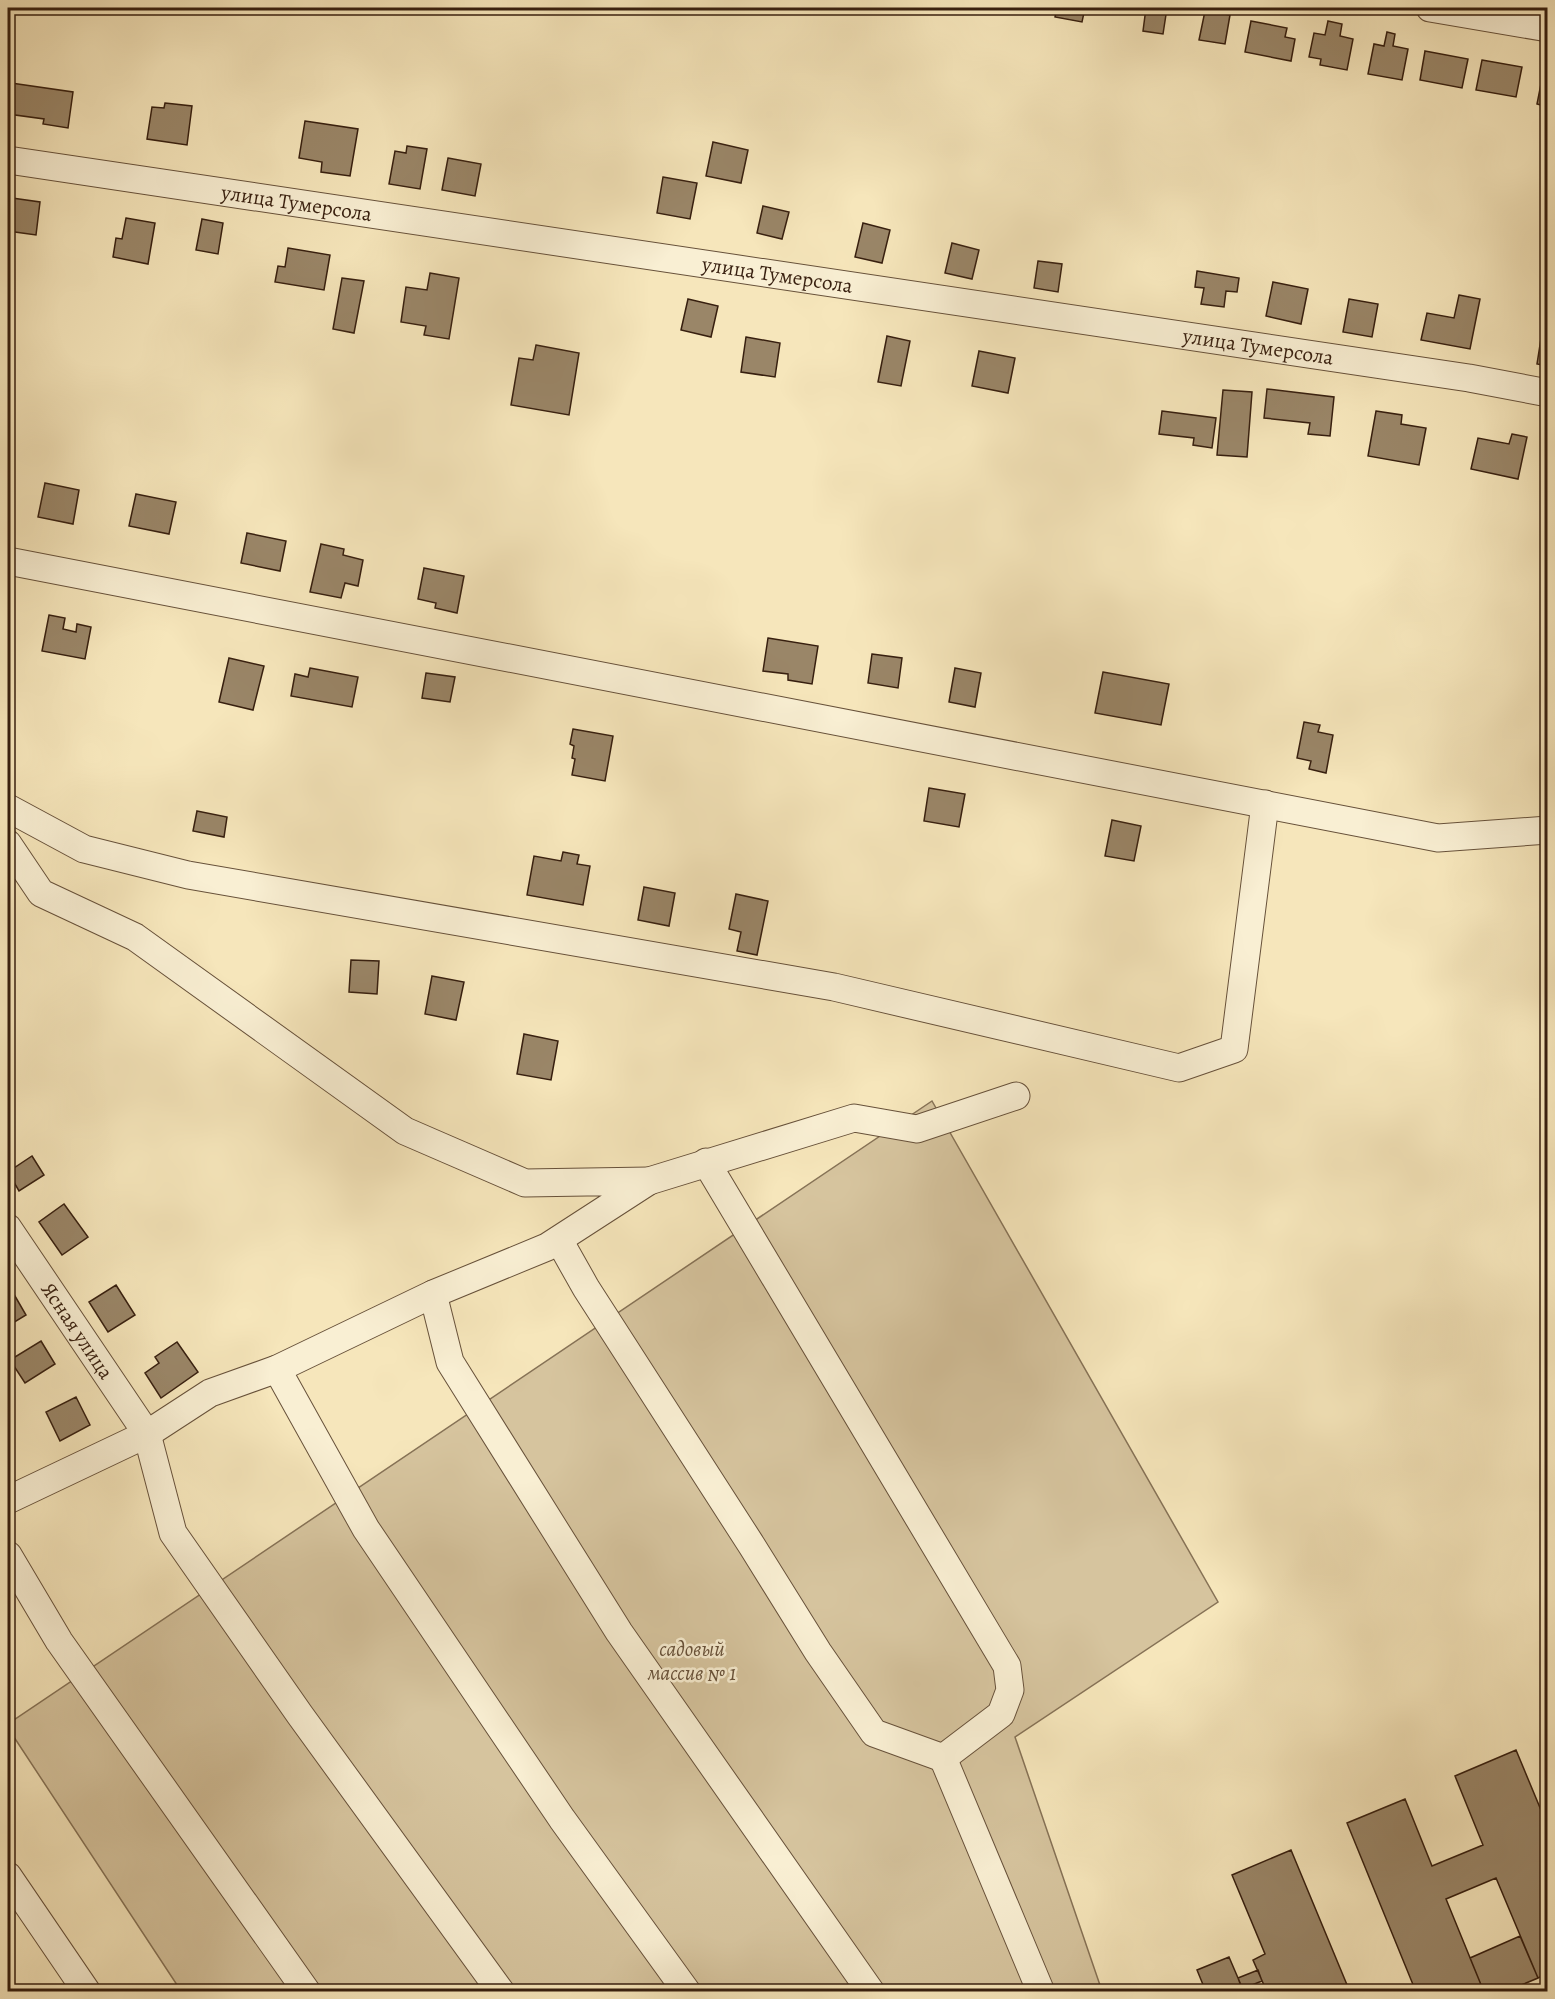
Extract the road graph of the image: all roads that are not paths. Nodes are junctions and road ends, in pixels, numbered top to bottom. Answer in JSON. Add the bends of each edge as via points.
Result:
{"nodes":[{"id":1,"x":1430,"y":8,"type":"edge"},
{"id":2,"x":1548,"y":28,"type":"edge"},
{"id":3,"x":8,"y":160,"type":"edge"},
{"id":4,"x":1548,"y":393,"type":"edge"},
{"id":5,"x":8,"y":561,"type":"edge"},
{"id":6,"x":1265,"y":804,"type":"junction"},
{"id":7,"x":8,"y":808,"type":"edge"},
{"id":8,"x":1548,"y":830,"type":"edge"},
{"id":9,"x":8,"y":844,"type":"edge"},
{"id":10,"x":1016,"y":1096,"type":"dead end"},
{"id":11,"x":706,"y":1162,"type":"junction"},
{"id":12,"x":649,"y":1181,"type":"junction"},
{"id":13,"x":8,"y":1228,"type":"edge"},
{"id":14,"x":559,"y":1240,"type":"junction"},
{"id":15,"x":433,"y":1294,"type":"junction"},
{"id":16,"x":277,"y":1369,"type":"junction"},
{"id":17,"x":147,"y":1434,"type":"junction"},
{"id":18,"x":8,"y":1500,"type":"edge"},
{"id":19,"x":8,"y":1554,"type":"edge"},
{"id":20,"x":942,"y":1758,"type":"junction"},
{"id":21,"x":8,"y":1876,"type":"edge"},
{"id":22,"x":87,"y":1992,"type":"edge"},
{"id":23,"x":307,"y":1992,"type":"edge"},
{"id":24,"x":501,"y":1992,"type":"edge"},
{"id":25,"x":687,"y":1992,"type":"edge"},
{"id":26,"x":872,"y":1992,"type":"edge"},
{"id":27,"x":1041,"y":1992,"type":"edge"}],
"edges":[{"from":1,"to":2,"type":"street"},
{"from":3,"to":4,"type":"street","name":"улица Тумерсола"},
{"from":5,"to":6,"type":"street"},
{"from":6,"to":7,"type":"street","via":[[1234,1049],[1179,1068],[834,987],[188,875],[84,849]]},
{"from":6,"to":8,"type":"street","via":[[1438,838]]},
{"from":9,"to":12,"type":"street","via":[[41,893],[135,937],[405,1131],[525,1183]]},
{"from":10,"to":11,"type":"street","via":[[917,1129],[854,1118]]},
{"from":11,"to":12,"type":"street"},
{"from":11,"to":20,"type":"street","via":[[1007,1666],[1010,1690],[1001,1714]]},
{"from":12,"to":14,"type":"street"},
{"from":13,"to":17,"type":"street","name":"Ясная улица"},
{"from":14,"to":15,"type":"street"},
{"from":14,"to":20,"type":"street","via":[[818,1652],[874,1733]]},
{"from":15,"to":16,"type":"street"},
{"from":15,"to":26,"type":"street","via":[[450,1362],[619,1632]]},
{"from":16,"to":17,"type":"street","via":[[210,1393]]},
{"from":16,"to":25,"type":"street","via":[[366,1529],[562,1819]]},
{"from":17,"to":18,"type":"street"},
{"from":17,"to":24,"type":"street","name":"Ясная улица","via":[[173,1533]]},
{"from":19,"to":23,"type":"street","via":[[59,1641]]},
{"from":20,"to":27,"type":"street"},
{"from":21,"to":22,"type":"street"}]}
